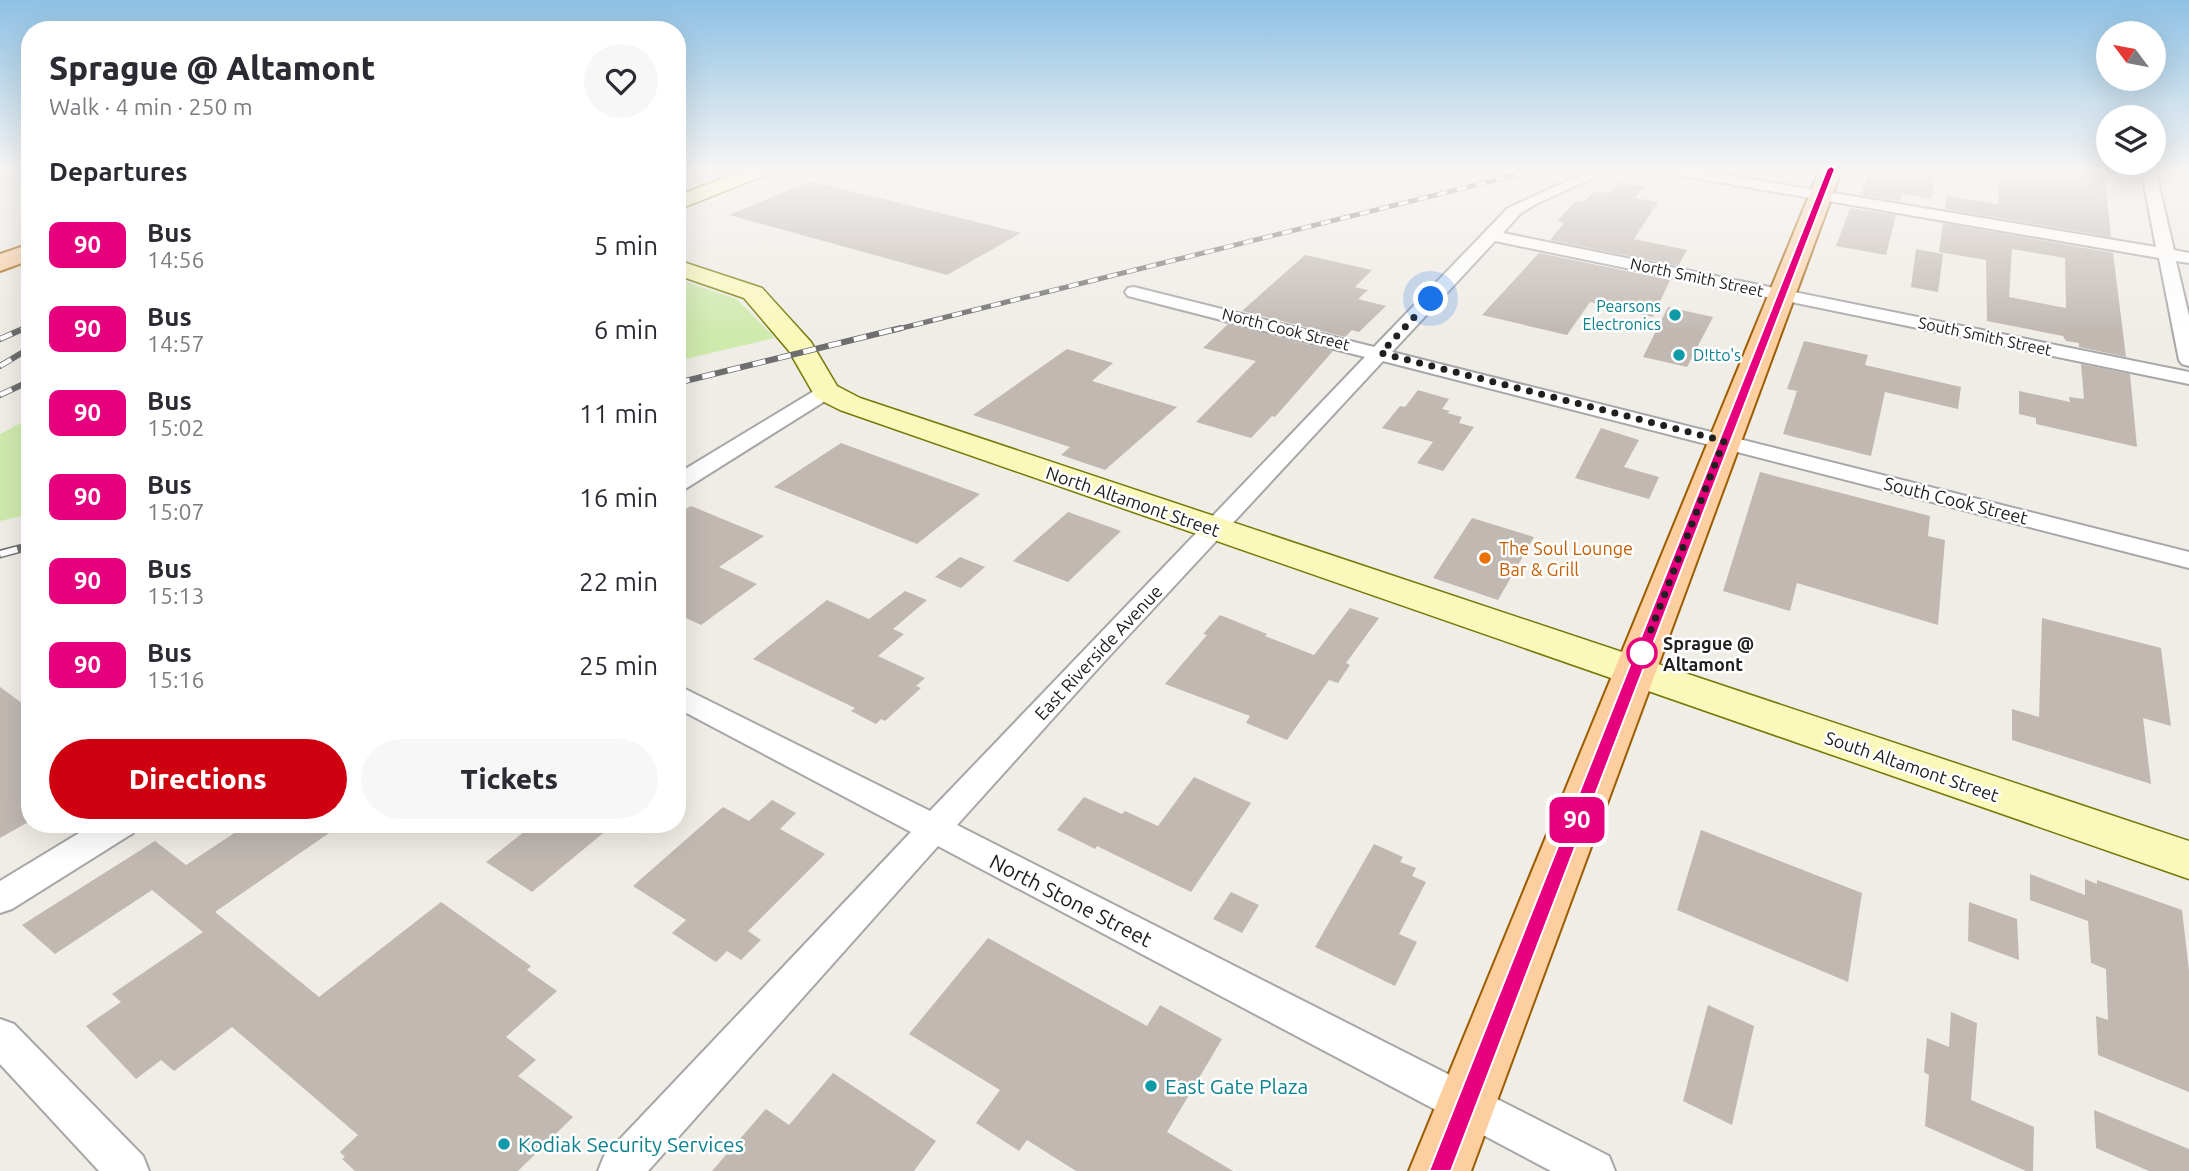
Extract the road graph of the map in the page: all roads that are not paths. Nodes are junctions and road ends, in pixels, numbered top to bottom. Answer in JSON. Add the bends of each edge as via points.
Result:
{"nodes":[{"id":1,"x":1501,"y":224,"type":"edge"},
{"id":2,"x":1809,"y":224,"type":"edge"},
{"id":3,"x":2023,"y":224,"type":"edge"},
{"id":4,"x":2160,"y":224,"type":"edge"},
{"id":5,"x":1490,"y":235,"type":"junction"},
{"id":6,"x":2167,"y":254,"type":"junction"},
{"id":7,"x":21,"y":255,"type":"edge"},
{"id":8,"x":2189,"y":258,"type":"edge"},
{"id":9,"x":0,"y":263,"type":"edge"},
{"id":10,"x":686,"y":270,"type":"edge"},
{"id":11,"x":1134,"y":292,"type":"dead end"},
{"id":12,"x":1781,"y":295,"type":"junction"},
{"id":13,"x":1381,"y":353,"type":"junction"},
{"id":14,"x":2189,"y":360,"type":"edge"},
{"id":15,"x":2189,"y":378,"type":"edge"},
{"id":16,"x":826,"y":392,"type":"junction"},
{"id":17,"x":1724,"y":441,"type":"junction"},
{"id":18,"x":686,"y":478,"type":"edge"},
{"id":19,"x":1215,"y":529,"type":"junction"},
{"id":20,"x":2189,"y":560,"type":"edge"},
{"id":21,"x":1635,"y":671,"type":"junction"},
{"id":22,"x":686,"y":700,"type":"edge"},
{"id":23,"x":933,"y":828,"type":"junction"},
{"id":24,"x":106,"y":833,"type":"edge"},
{"id":25,"x":2189,"y":860,"type":"edge"},
{"id":26,"x":0,"y":899,"type":"edge"},
{"id":27,"x":0,"y":1037,"type":"edge"},
{"id":28,"x":1465,"y":1105,"type":"junction"},
{"id":29,"x":128,"y":1171,"type":"edge"},
{"id":30,"x":619,"y":1171,"type":"edge"},
{"id":31,"x":1440,"y":1171,"type":"edge"},
{"id":32,"x":1594,"y":1171,"type":"edge"}],
"edges":[{"from":1,"to":5,"type":"street","name":"East Riverside Avenue"},
{"from":2,"to":12,"type":"main road"},
{"from":3,"to":6,"type":"street"},
{"from":4,"to":6,"type":"street"},
{"from":5,"to":12,"type":"street","name":"North Smith Street"},
{"from":5,"to":13,"type":"street","name":"East Riverside Avenue"},
{"from":6,"to":8,"type":"street"},
{"from":6,"to":14,"type":"street"},
{"from":7,"to":9,"type":"main road"},
{"from":10,"to":16,"type":"street","via":[[759,298],[801,348]]},
{"from":11,"to":13,"type":"street","name":"North Cook Street"},
{"from":12,"to":15,"type":"street","name":"South Smith Street"},
{"from":12,"to":17,"type":"main road"},
{"from":13,"to":17,"type":"street","name":"North Cook Street"},
{"from":13,"to":19,"type":"street","name":"East Riverside Avenue"},
{"from":16,"to":18,"type":"street"},
{"from":16,"to":19,"type":"street","name":"North Altamont Street","via":[[873,413]]},
{"from":17,"to":20,"type":"street","name":"South Cook Street"},
{"from":17,"to":21,"type":"main road"},
{"from":19,"to":21,"type":"street","name":"North Altamont Street"},
{"from":19,"to":23,"type":"street","name":"East Riverside Avenue"},
{"from":21,"to":25,"type":"street","name":"South Altamont Street"},
{"from":21,"to":28,"type":"main road"},
{"from":22,"to":23,"type":"street","name":"North Stone Street"},
{"from":23,"to":28,"type":"street","name":"North Stone Street"},
{"from":23,"to":30,"type":"street","name":"East Riverside Avenue"},
{"from":24,"to":26,"type":"street"},
{"from":27,"to":29,"type":"street"},
{"from":28,"to":31,"type":"main road"},
{"from":28,"to":32,"type":"street"}]}
